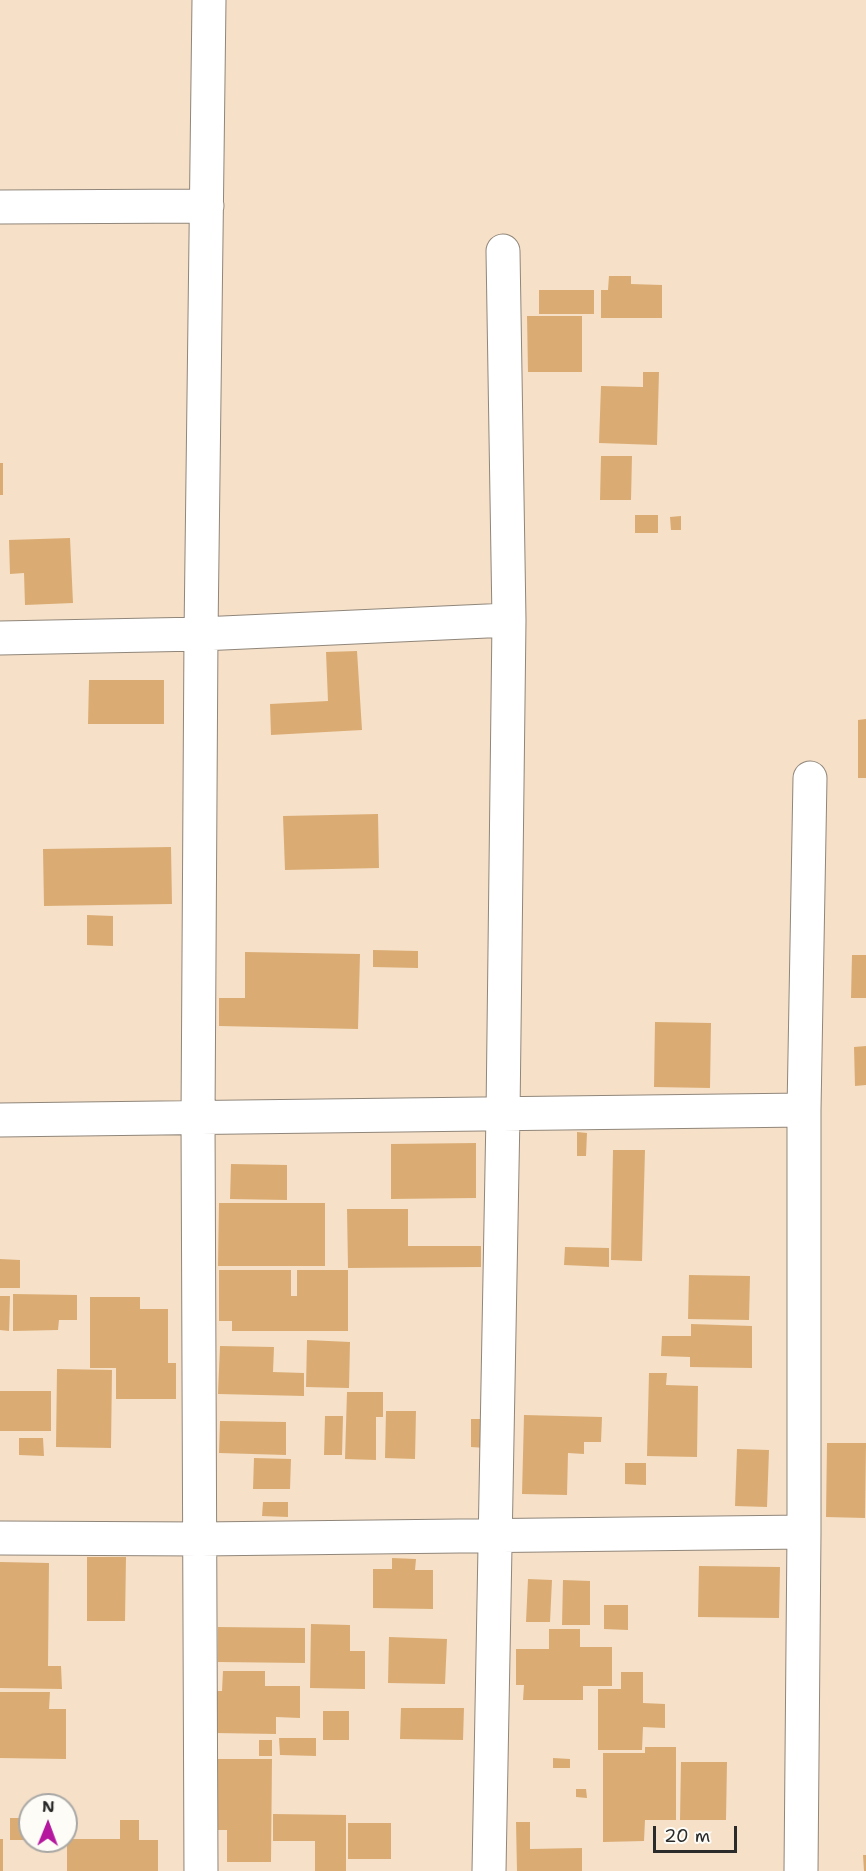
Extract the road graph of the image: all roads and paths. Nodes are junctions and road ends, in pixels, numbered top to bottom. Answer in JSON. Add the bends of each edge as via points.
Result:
{"nodes":[{"id":1,"x":209,"y":0,"type":"edge"},
{"id":2,"x":207,"y":206,"type":"junction"},
{"id":3,"x":0,"y":207,"type":"edge"},
{"id":4,"x":503,"y":251,"type":"dead end"},
{"id":5,"x":509,"y":620,"type":"junction"},
{"id":6,"x":201,"y":634,"type":"junction"},
{"id":7,"x":0,"y":638,"type":"edge"},
{"id":8,"x":810,"y":778,"type":"dead end"},
{"id":9,"x":804,"y":1110,"type":"junction"},
{"id":10,"x":504,"y":1114,"type":"junction"},
{"id":11,"x":198,"y":1118,"type":"junction"},
{"id":12,"x":0,"y":1120,"type":"edge"},
{"id":13,"x":804,"y":1532,"type":"junction"},
{"id":14,"x":497,"y":1537,"type":"junction"},
{"id":15,"x":0,"y":1538,"type":"edge"},
{"id":16,"x":201,"y":1539,"type":"junction"},
{"id":17,"x":201,"y":1871,"type":"edge"},
{"id":18,"x":489,"y":1871,"type":"edge"},
{"id":19,"x":801,"y":1871,"type":"edge"}],
"edges":[{"from":1,"to":2,"type":"street"},
{"from":2,"to":3,"type":"street"},
{"from":2,"to":6,"type":"street"},
{"from":4,"to":5,"type":"street"},
{"from":5,"to":6,"type":"street"},
{"from":5,"to":10,"type":"street"},
{"from":6,"to":7,"type":"street"},
{"from":6,"to":11,"type":"street"},
{"from":8,"to":9,"type":"street"},
{"from":9,"to":10,"type":"street"},
{"from":9,"to":13,"type":"street"},
{"from":10,"to":11,"type":"street"},
{"from":10,"to":14,"type":"street"},
{"from":11,"to":12,"type":"street"},
{"from":11,"to":16,"type":"street"},
{"from":13,"to":14,"type":"street"},
{"from":13,"to":19,"type":"street"},
{"from":14,"to":16,"type":"street"},
{"from":14,"to":18,"type":"street"},
{"from":15,"to":16,"type":"street"},
{"from":16,"to":17,"type":"street"}]}
